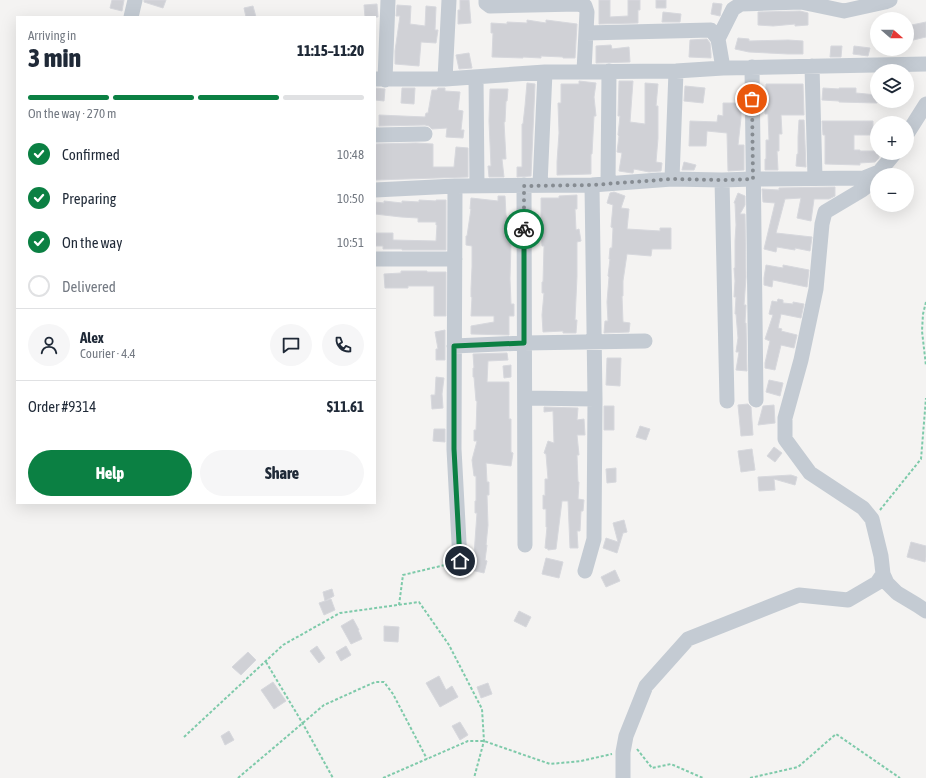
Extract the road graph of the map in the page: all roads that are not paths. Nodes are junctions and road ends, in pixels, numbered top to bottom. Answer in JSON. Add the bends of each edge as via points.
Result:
{"nodes":[{"id":1,"x":135,"y":0,"type":"edge"},
{"id":2,"x":388,"y":0,"type":"edge"},
{"id":3,"x":449,"y":0,"type":"edge"},
{"id":4,"x":486,"y":0,"type":"edge"},
{"id":5,"x":890,"y":0,"type":"edge"},
{"id":6,"x":131,"y":16,"type":"edge"},
{"id":7,"x":586,"y":33,"type":"junction"},
{"id":8,"x":718,"y":39,"type":"junction"},
{"id":9,"x":926,"y":64,"type":"edge"},
{"id":10,"x":812,"y":66,"type":"junction"},
{"id":11,"x":723,"y":68,"type":"junction"},
{"id":12,"x":752,"y":68,"type":"junction"},
{"id":13,"x":584,"y":71,"type":"junction"},
{"id":14,"x":609,"y":71,"type":"junction"},
{"id":15,"x":676,"y":71,"type":"junction"},
{"id":16,"x":545,"y":72,"type":"junction"},
{"id":17,"x":476,"y":77,"type":"junction"},
{"id":18,"x":445,"y":79,"type":"junction"},
{"id":19,"x":380,"y":80,"type":"edge"},
{"id":20,"x":926,"y":104,"type":"edge"},
{"id":21,"x":914,"y":123,"type":"edge"},
{"id":22,"x":376,"y":134,"type":"edge"},
{"id":23,"x":425,"y":134,"type":"dead end"},
{"id":24,"x":889,"y":160,"type":"edge"},
{"id":25,"x":883,"y":168,"type":"edge"},
{"id":26,"x":870,"y":176,"type":"edge"},
{"id":27,"x":815,"y":178,"type":"junction"},
{"id":28,"x":672,"y":179,"type":"junction"},
{"id":29,"x":753,"y":179,"type":"junction"},
{"id":30,"x":722,"y":180,"type":"junction"},
{"id":31,"x":608,"y":184,"type":"junction"},
{"id":32,"x":540,"y":185,"type":"junction"},
{"id":33,"x":592,"y":185,"type":"junction"},
{"id":34,"x":870,"y":185,"type":"edge"},
{"id":35,"x":455,"y":186,"type":"junction"},
{"id":36,"x":477,"y":186,"type":"junction"},
{"id":37,"x":524,"y":186,"type":"junction"},
{"id":38,"x":376,"y":190,"type":"edge"},
{"id":39,"x":376,"y":259,"type":"edge"},
{"id":40,"x":455,"y":259,"type":"junction"},
{"id":41,"x":645,"y":341,"type":"dead end"},
{"id":42,"x":594,"y":342,"type":"junction"},
{"id":43,"x":524,"y":343,"type":"junction"},
{"id":44,"x":454,"y":346,"type":"junction"},
{"id":45,"x":525,"y":398,"type":"junction"},
{"id":46,"x":596,"y":399,"type":"junction"},
{"id":47,"x":756,"y":400,"type":"dead end"},
{"id":48,"x":727,"y":401,"type":"dead end"},
{"id":49,"x":525,"y":546,"type":"dead end"},
{"id":50,"x":460,"y":561,"type":"road end"},
{"id":51,"x":585,"y":571,"type":"dead end"},
{"id":52,"x":883,"y":574,"type":"junction"},
{"id":53,"x":926,"y":611,"type":"edge"},
{"id":54,"x":623,"y":778,"type":"edge"}],
"edges":[{"from":1,"to":6,"type":"street"},
{"from":2,"to":19,"type":"street"},
{"from":3,"to":18,"type":"street"},
{"from":4,"to":7,"type":"street","via":[[490,6],[585,6]]},
{"from":5,"to":8,"type":"street","via":[[844,11],[801,2],[742,4],[733,9]]},
{"from":7,"to":8,"type":"street","via":[[711,30]]},
{"from":7,"to":13,"type":"street"},
{"from":8,"to":11,"type":"street"},
{"from":9,"to":10,"type":"street"},
{"from":10,"to":12,"type":"street"},
{"from":10,"to":27,"type":"street"},
{"from":11,"to":12,"type":"street"},
{"from":11,"to":15,"type":"street"},
{"from":12,"to":29,"type":"street"},
{"from":13,"to":14,"type":"street"},
{"from":13,"to":16,"type":"street"},
{"from":14,"to":15,"type":"street"},
{"from":14,"to":31,"type":"street"},
{"from":15,"to":28,"type":"street"},
{"from":16,"to":17,"type":"street"},
{"from":16,"to":32,"type":"street"},
{"from":17,"to":18,"type":"street"},
{"from":17,"to":36,"type":"street"},
{"from":18,"to":19,"type":"street"},
{"from":20,"to":21,"type":"street"},
{"from":22,"to":23,"type":"street"},
{"from":24,"to":25,"type":"street"},
{"from":26,"to":27,"type":"street"},
{"from":27,"to":29,"type":"street"},
{"from":28,"to":30,"type":"street"},
{"from":28,"to":31,"type":"street"},
{"from":29,"to":30,"type":"street"},
{"from":29,"to":47,"type":"street"},
{"from":30,"to":48,"type":"street"},
{"from":31,"to":33,"type":"street"},
{"from":32,"to":33,"type":"street"},
{"from":32,"to":37,"type":"street"},
{"from":33,"to":42,"type":"street"},
{"from":34,"to":52,"type":"street","via":[[825,212],[816,289],[801,360],[785,418],[785,439],[810,473],[863,508],[872,519],[882,556]]},
{"from":35,"to":36,"type":"street"},
{"from":35,"to":38,"type":"street"},
{"from":35,"to":40,"type":"street"},
{"from":36,"to":37,"type":"street"},
{"from":37,"to":43,"type":"street"},
{"from":39,"to":40,"type":"street"},
{"from":40,"to":44,"type":"street"},
{"from":41,"to":42,"type":"street"},
{"from":42,"to":43,"type":"street"},
{"from":42,"to":46,"type":"street"},
{"from":43,"to":44,"type":"street"},
{"from":43,"to":45,"type":"street"},
{"from":44,"to":50,"type":"street","via":[[454,449]]},
{"from":45,"to":46,"type":"street"},
{"from":45,"to":49,"type":"street"},
{"from":46,"to":51,"type":"street","via":[[594,539]]},
{"from":52,"to":53,"type":"street","via":[[897,593]]},
{"from":52,"to":54,"type":"street","via":[[877,583],[848,600],[800,595],[688,639],[646,686],[626,736]]}]}
